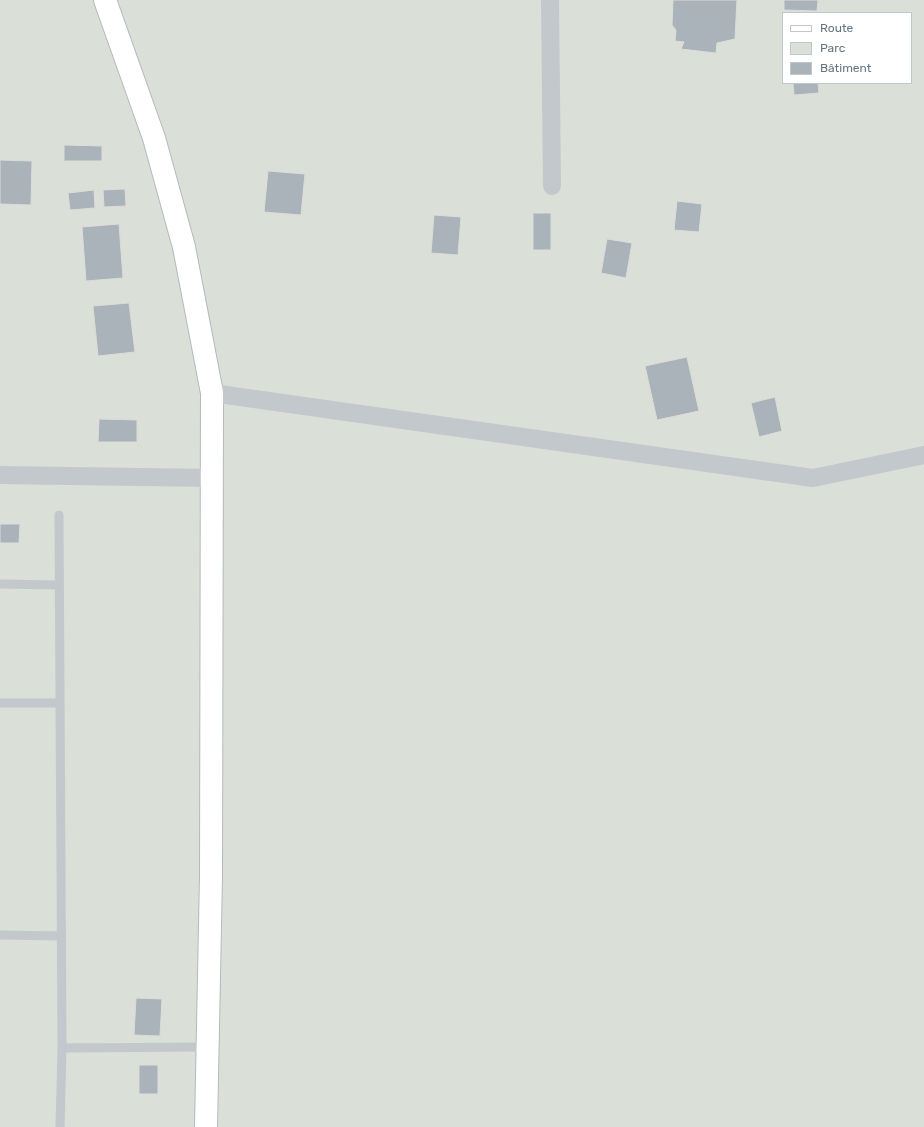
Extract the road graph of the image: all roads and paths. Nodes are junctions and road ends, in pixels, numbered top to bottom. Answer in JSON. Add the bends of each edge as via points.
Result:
{"nodes":[{"id":1,"x":105,"y":0,"type":"edge"},
{"id":2,"x":550,"y":0,"type":"edge"},
{"id":3,"x":552,"y":186,"type":"dead end"},
{"id":4,"x":212,"y":393,"type":"junction"},
{"id":5,"x":924,"y":455,"type":"edge"},
{"id":6,"x":0,"y":475,"type":"edge"},
{"id":7,"x":212,"y":478,"type":"junction"},
{"id":8,"x":59,"y":515,"type":"dead end"},
{"id":9,"x":0,"y":584,"type":"edge"},
{"id":10,"x":59,"y":585,"type":"junction"},
{"id":11,"x":0,"y":703,"type":"edge"},
{"id":12,"x":60,"y":703,"type":"junction"},
{"id":13,"x":0,"y":935,"type":"edge"},
{"id":14,"x":61,"y":936,"type":"junction"},
{"id":15,"x":208,"y":1047,"type":"junction"},
{"id":16,"x":62,"y":1048,"type":"junction"},
{"id":17,"x":60,"y":1127,"type":"edge"},
{"id":18,"x":206,"y":1127,"type":"edge"}],
"edges":[{"from":1,"to":4,"type":"street","via":[[154,138],[184,247]]},
{"from":2,"to":3,"type":"street"},
{"from":4,"to":5,"type":"street","via":[[813,478]]},
{"from":4,"to":7,"type":"street"},
{"from":6,"to":7,"type":"street"},
{"from":7,"to":15,"type":"street"},
{"from":8,"to":10,"type":"lane"},
{"from":9,"to":10,"type":"lane"},
{"from":10,"to":12,"type":"lane"},
{"from":11,"to":12,"type":"lane"},
{"from":12,"to":14,"type":"lane"},
{"from":13,"to":14,"type":"lane"},
{"from":14,"to":16,"type":"lane"},
{"from":15,"to":16,"type":"lane"},
{"from":15,"to":18,"type":"street"},
{"from":16,"to":17,"type":"lane"}]}
